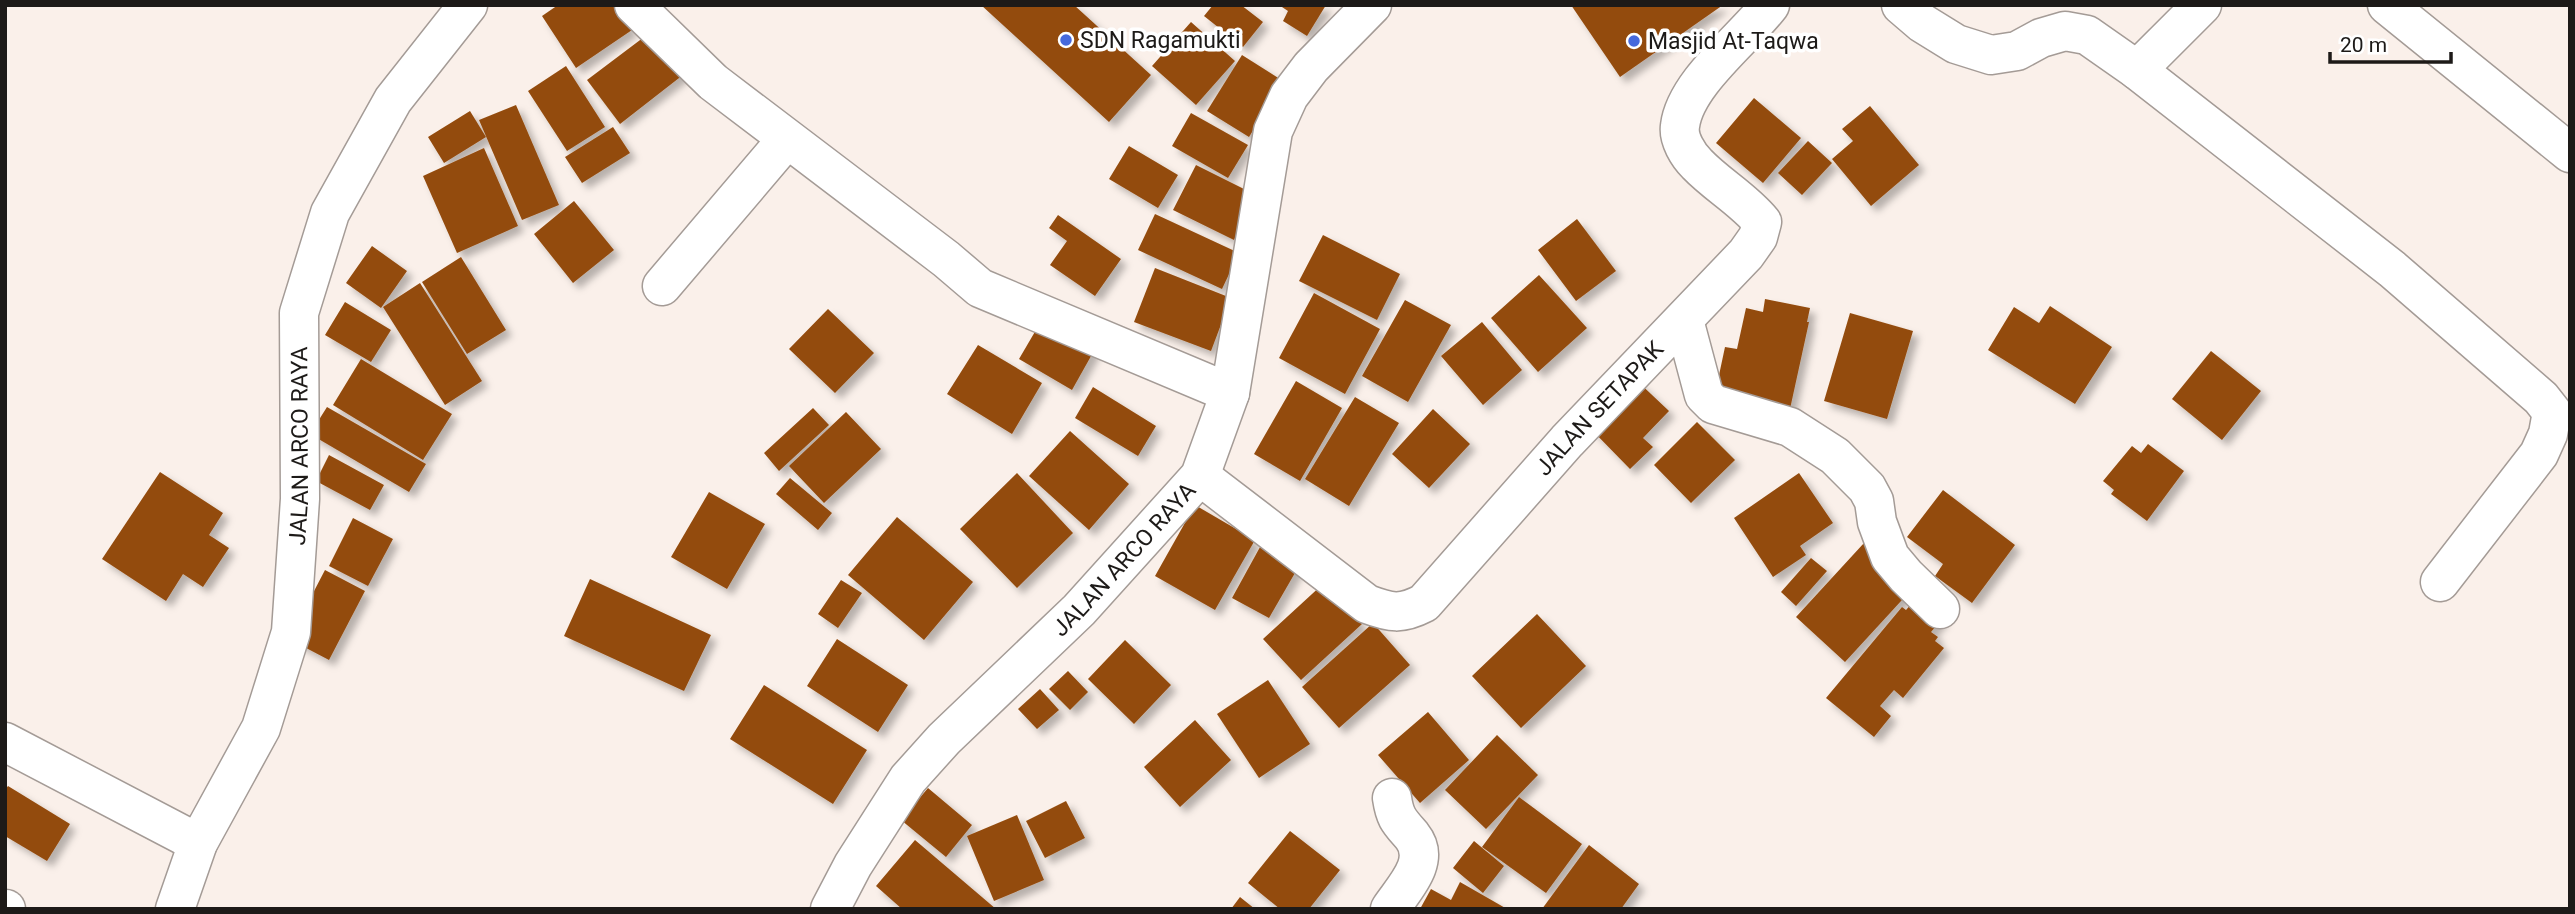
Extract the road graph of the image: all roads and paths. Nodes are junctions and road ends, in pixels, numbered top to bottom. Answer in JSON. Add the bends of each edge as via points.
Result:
{"nodes":[{"id":1,"x":468,"y":5,"type":"edge"},
{"id":2,"x":634,"y":5,"type":"edge"},
{"id":3,"x":1372,"y":5,"type":"edge"},
{"id":4,"x":1770,"y":5,"type":"edge"},
{"id":5,"x":1901,"y":5,"type":"edge"},
{"id":6,"x":2202,"y":5,"type":"edge"},
{"id":7,"x":2387,"y":5,"type":"edge"},
{"id":8,"x":2137,"y":70,"type":"junction"},
{"id":9,"x":787,"y":139,"type":"junction"},
{"id":10,"x":2570,"y":153,"type":"edge"},
{"id":11,"x":662,"y":286,"type":"dead end"},
{"id":12,"x":1684,"y":320,"type":"junction"},
{"id":13,"x":1230,"y":393,"type":"junction"},
{"id":14,"x":1200,"y":476,"type":"junction"},
{"id":15,"x":2440,"y":582,"type":"dead end"},
{"id":16,"x":1940,"y":609,"type":"dead end"},
{"id":17,"x":5,"y":742,"type":"edge"},
{"id":18,"x":1392,"y":798,"type":"dead end"},
{"id":19,"x":198,"y":843,"type":"junction"},
{"id":20,"x":175,"y":909,"type":"edge"},
{"id":21,"x":830,"y":909,"type":"edge"},
{"id":22,"x":1391,"y":909,"type":"edge"}],
"edges":[{"from":1,"to":19,"type":"street","name":"JALAN ARCO RAYA","via":[[393,100],[327,225],[299,313],[300,499],[291,632],[261,728]]},
{"from":2,"to":9,"type":"street","via":[[713,82]]},
{"from":3,"to":13,"type":"street","name":"JALAN ARCO RAYA","via":[[1303,77],[1273,131]]},
{"from":4,"to":12,"type":"street","name":"JALAN SETAPAK","via":[[1697,88],[1681,120],[1684,146],[1697,164],[1762,222],[1746,254]]},
{"from":5,"to":8,"type":"street","via":[[1956,44],[1991,55],[2017,51],[2065,31],[2087,35]]},
{"from":6,"to":8,"type":"street"},
{"from":7,"to":10,"type":"street"},
{"from":8,"to":15,"type":"street","via":[[2392,269],[2552,412],[2539,454]]},
{"from":9,"to":11,"type":"street"},
{"from":9,"to":13,"type":"street","via":[[980,288]]},
{"from":12,"to":14,"type":"street","name":"JALAN SETAPAK","via":[[1567,441],[1424,603],[1405,613],[1367,604]]},
{"from":12,"to":16,"type":"street","via":[[1703,395],[1713,404],[1790,427],[1835,456],[1867,488],[1890,557]]},
{"from":13,"to":14,"type":"street","name":"JALAN ARCO RAYA"},
{"from":14,"to":21,"type":"street","name":"JALAN ARCO RAYA","via":[[1108,580],[908,779]]},
{"from":17,"to":19,"type":"street"},
{"from":18,"to":22,"type":"street","via":[[1395,817],[1418,845],[1420,856]]},
{"from":19,"to":20,"type":"street","name":"JALAN ARCO RAYA"}]}
